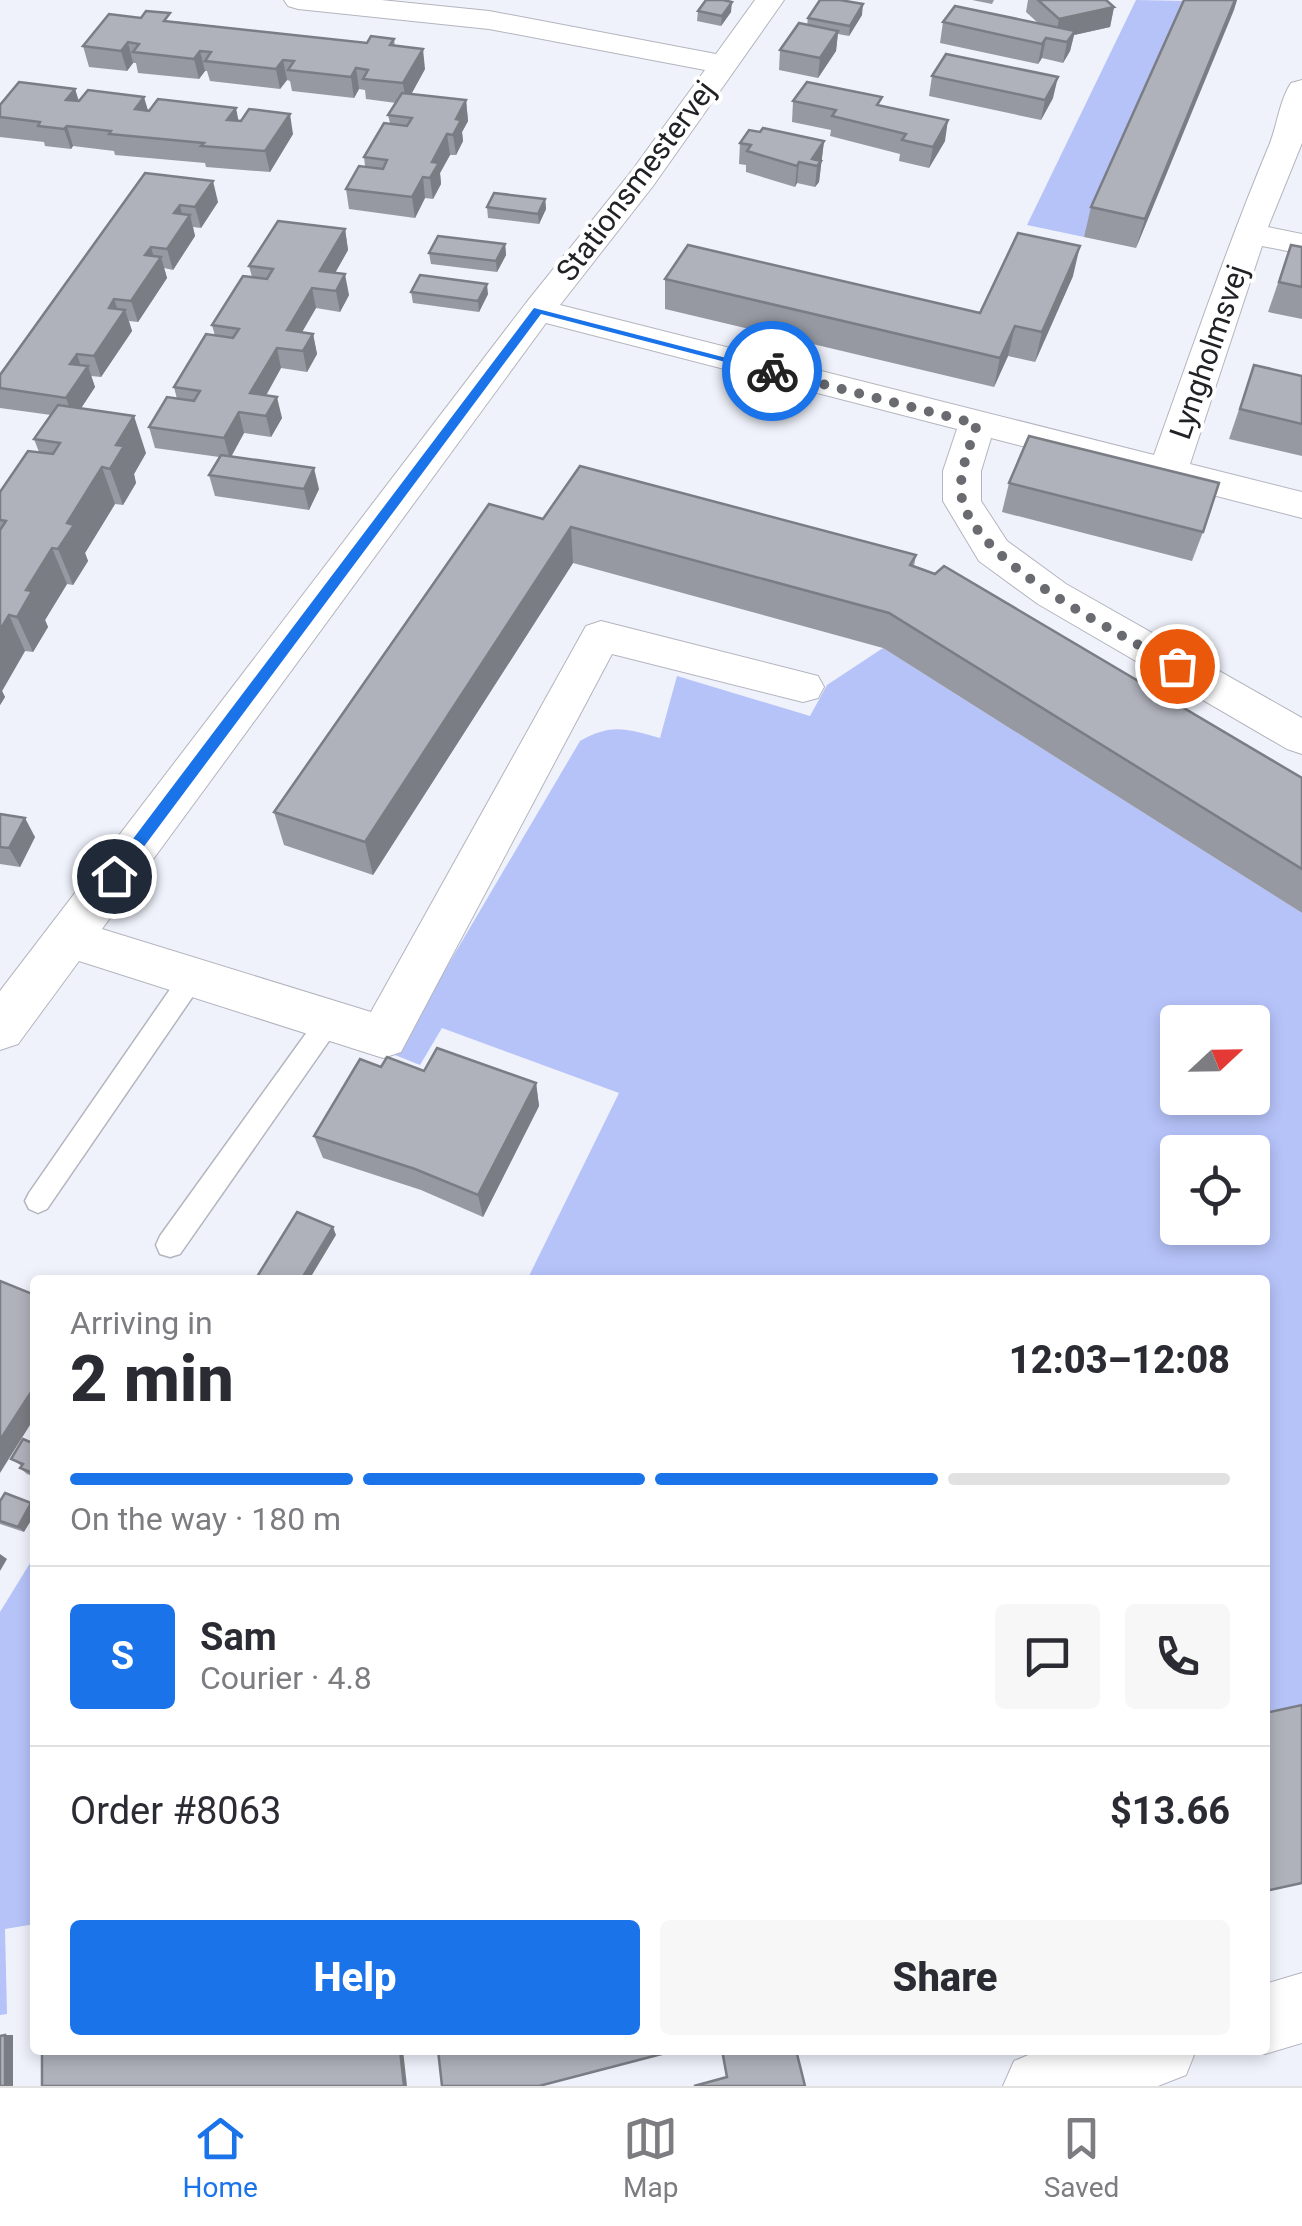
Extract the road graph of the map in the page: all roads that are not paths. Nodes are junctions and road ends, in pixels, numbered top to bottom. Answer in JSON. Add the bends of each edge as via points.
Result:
{"nodes":[{"id":1,"x":298,"y":0,"type":"edge"},
{"id":2,"x":770,"y":0,"type":"edge"},
{"id":3,"x":723,"y":64,"type":"junction"},
{"id":4,"x":1302,"y":89,"type":"edge"},
{"id":5,"x":1296,"y":132,"type":"edge"},
{"id":6,"x":1249,"y":233,"type":"junction"},
{"id":7,"x":1302,"y":244,"type":"edge"},
{"id":8,"x":538,"y":310,"type":"junction"},
{"id":9,"x":977,"y":424,"type":"junction"},
{"id":10,"x":1168,"y":471,"type":"junction"},
{"id":11,"x":1302,"y":505,"type":"edge"},
{"id":12,"x":803,"y":687,"type":"dead end"},
{"id":13,"x":1302,"y":738,"type":"edge"},
{"id":14,"x":70,"y":938,"type":"junction"},
{"id":15,"x":192,"y":979,"type":"junction"},
{"id":16,"x":329,"y":1021,"type":"junction"},
{"id":17,"x":0,"y":1029,"type":"edge"},
{"id":18,"x":38,"y":1201,"type":"dead end"},
{"id":19,"x":170,"y":1245,"type":"dead end"},
{"id":20,"x":1302,"y":2008,"type":"edge"},
{"id":21,"x":1270,"y":2018,"type":"edge"},
{"id":22,"x":1144,"y":2055,"type":"edge"},
{"id":23,"x":1039,"y":2086,"type":"edge"}],
"edges":[{"from":1,"to":3,"type":"street","via":[[489,20]]},
{"from":2,"to":3,"type":"street","name":"Stationsmestervej"},
{"from":3,"to":8,"type":"street","name":"Stationsmestervej"},
{"from":4,"to":5,"type":"street","name":"Lyngholmsvej"},
{"from":5,"to":6,"type":"street","name":"Lyngholmsvej"},
{"from":6,"to":7,"type":"street","name":"Lyngholmsvej"},
{"from":6,"to":10,"type":"street","name":"Lyngholmsvej"},
{"from":8,"to":9,"type":"street","name":"Lyngholmsvej"},
{"from":8,"to":14,"type":"street","name":"Stationsmestervej"},
{"from":9,"to":10,"type":"street","name":"Lyngholmsvej"},
{"from":9,"to":13,"type":"street","via":[[962,471],[962,501],[993,551],[1052,594]]},
{"from":10,"to":11,"type":"street","name":"Lyngholmsvej"},
{"from":12,"to":16,"type":"street","via":[[601,636],[383,1037]]},
{"from":14,"to":15,"type":"street"},
{"from":14,"to":17,"type":"street","name":"Stationsmestervej"},
{"from":15,"to":16,"type":"street"},
{"from":15,"to":18,"type":"lane"},
{"from":16,"to":19,"type":"lane"},
{"from":20,"to":21,"type":"street"},
{"from":22,"to":23,"type":"street"}]}
